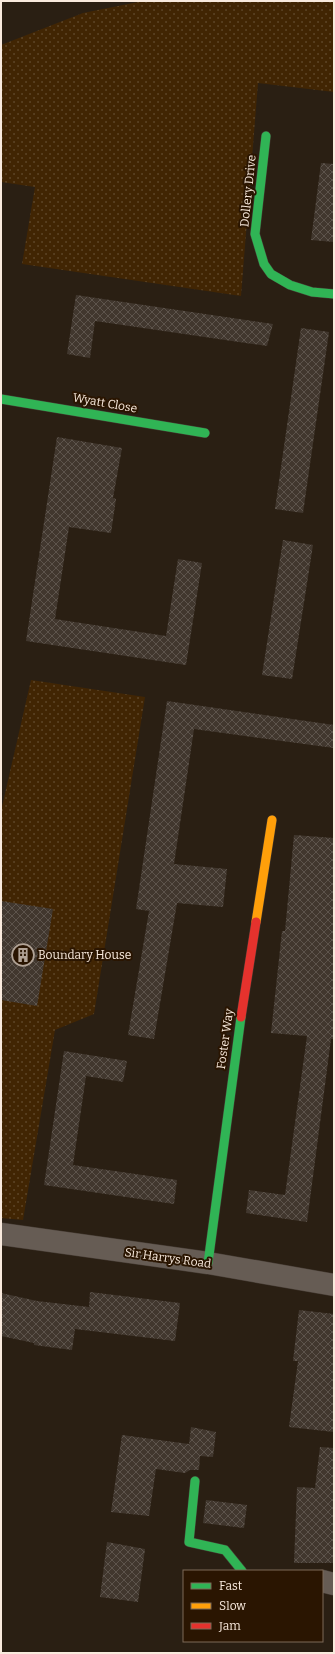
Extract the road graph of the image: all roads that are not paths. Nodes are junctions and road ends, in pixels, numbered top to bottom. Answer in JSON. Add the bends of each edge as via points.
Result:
{"nodes":[{"id":1,"x":266,"y":136,"type":"dead end"},
{"id":2,"x":334,"y":294,"type":"edge"},
{"id":3,"x":1,"y":399,"type":"edge"},
{"id":4,"x":205,"y":433,"type":"dead end"},
{"id":5,"x":272,"y":820,"type":"dead end"},
{"id":6,"x":1,"y":1234,"type":"edge"},
{"id":7,"x":208,"y":1263,"type":"junction"},
{"id":8,"x":334,"y":1285,"type":"edge"},
{"id":9,"x":195,"y":1481,"type":"dead end"},
{"id":10,"x":241,"y":1570,"type":"edge"},
{"id":11,"x":323,"y":1581,"type":"edge"},
{"id":12,"x":334,"y":1584,"type":"edge"}],
"edges":[{"from":1,"to":2,"type":"street","name":"Dollery Drive","via":[[255,234],[264,264],[271,274],[290,285],[312,292]]},
{"from":3,"to":4,"type":"street","name":"Wyatt Close"},
{"from":5,"to":7,"type":"street","name":"Foster Way","via":[[230,1087]]},
{"from":6,"to":7,"type":"street","name":"Sir Harrys Road"},
{"from":7,"to":8,"type":"street","name":"Sir Harrys Road"},
{"from":9,"to":10,"type":"street","via":[[189,1542],[225,1550]]},
{"from":11,"to":12,"type":"street"}]}
